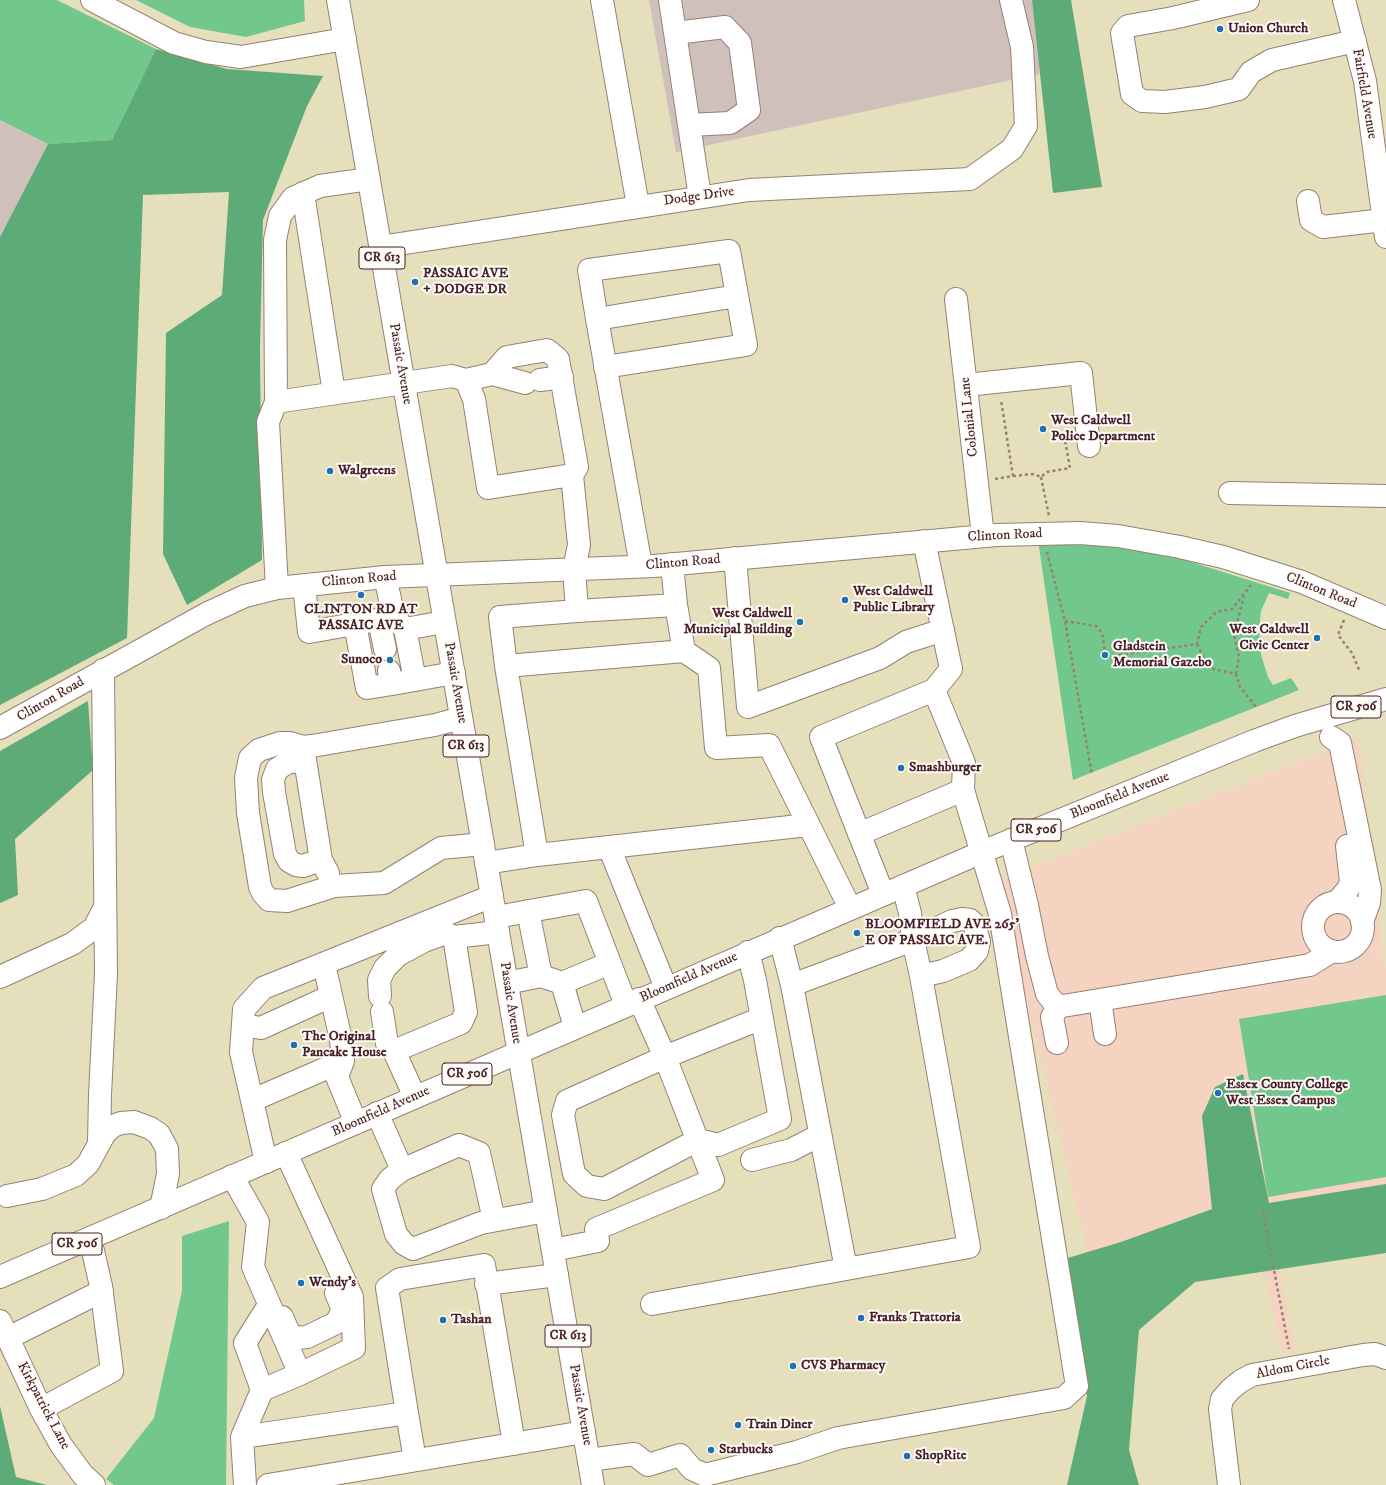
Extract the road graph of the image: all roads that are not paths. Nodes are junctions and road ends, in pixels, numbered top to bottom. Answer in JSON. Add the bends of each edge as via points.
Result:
{"nodes":[{"id":1,"x":92,"y":0,"type":"edge"},
{"id":2,"x":338,"y":0,"type":"edge"},
{"id":3,"x":602,"y":0,"type":"edge"},
{"id":4,"x":670,"y":0,"type":"edge"},
{"id":5,"x":1011,"y":0,"type":"edge"},
{"id":6,"x":1248,"y":0,"type":"edge"},
{"id":7,"x":1344,"y":0,"type":"edge"},
{"id":8,"x":675,"y":33,"type":"junction"},
{"id":9,"x":345,"y":39,"type":"junction"},
{"id":10,"x":1355,"y":41,"type":"junction"},
{"id":11,"x":689,"y":125,"type":"junction"},
{"id":12,"x":369,"y":179,"type":"junction"},
{"id":13,"x":303,"y":193,"type":"junction"},
{"id":14,"x":700,"y":197,"type":"junction"},
{"id":15,"x":1308,"y":201,"type":"dead end"},
{"id":16,"x":638,"y":206,"type":"junction"},
{"id":17,"x":1385,"y":229,"type":"edge"},
{"id":18,"x":380,"y":247,"type":"junction"},
{"id":19,"x":737,"y":296,"type":"junction"},
{"id":20,"x":956,"y":299,"type":"dead end"},
{"id":21,"x":597,"y":319,"type":"junction"},
{"id":22,"x":605,"y":367,"type":"junction"},
{"id":23,"x":492,"y":374,"type":"junction"},
{"id":24,"x":562,"y":376,"type":"junction"},
{"id":25,"x":466,"y":380,"type":"junction"},
{"id":26,"x":404,"y":384,"type":"junction"},
{"id":27,"x":966,"y":386,"type":"junction"},
{"id":28,"x":334,"y":393,"type":"junction"},
{"id":29,"x":276,"y":402,"type":"junction"},
{"id":30,"x":1089,"y":442,"type":"road end"},
{"id":31,"x":572,"y":475,"type":"junction"},
{"id":32,"x":1230,"y":493,"type":"dead end"},
{"id":33,"x":1386,"y":496,"type":"edge"},
{"id":34,"x":983,"y":536,"type":"junction"},
{"id":35,"x":924,"y":541,"type":"junction"},
{"id":36,"x":735,"y":558,"type":"junction"},
{"id":37,"x":672,"y":564,"type":"junction"},
{"id":38,"x":641,"y":566,"type":"junction"},
{"id":39,"x":574,"y":569,"type":"junction"},
{"id":40,"x":437,"y":576,"type":"junction"},
{"id":41,"x":385,"y":577,"type":"junction"},
{"id":42,"x":304,"y":585,"type":"junction"},
{"id":43,"x":277,"y":588,"type":"junction"},
{"id":44,"x":676,"y":605,"type":"junction"},
{"id":45,"x":577,"y":611,"type":"junction"},
{"id":46,"x":1386,"y":618,"type":"edge"},
{"id":47,"x":393,"y":622,"type":"junction"},
{"id":48,"x":444,"y":622,"type":"junction"},
{"id":49,"x":355,"y":624,"type":"junction"},
{"id":50,"x":943,"y":630,"type":"junction"},
{"id":51,"x":385,"y":649,"type":"dead end"},
{"id":52,"x":684,"y":651,"type":"junction"},
{"id":53,"x":506,"y":666,"type":"junction"},
{"id":54,"x":103,"y":670,"type":"junction"},
{"id":55,"x":454,"y":673,"type":"junction"},
{"id":56,"x":415,"y":680,"type":"junction"},
{"id":57,"x":934,"y":690,"type":"junction"},
{"id":58,"x":1386,"y":699,"type":"edge"},
{"id":59,"x":462,"y":718,"type":"junction"},
{"id":60,"x":1329,"y":727,"type":"junction"},
{"id":61,"x":0,"y":728,"type":"edge"},
{"id":62,"x":304,"y":754,"type":"junction"},
{"id":63,"x":963,"y":790,"type":"junction"},
{"id":64,"x":808,"y":825,"type":"junction"},
{"id":65,"x":859,"y":834,"type":"junction"},
{"id":66,"x":1011,"y":840,"type":"junction"},
{"id":67,"x":609,"y":848,"type":"junction"},
{"id":68,"x":982,"y":852,"type":"junction"},
{"id":69,"x":485,"y":854,"type":"junction"},
{"id":70,"x":537,"y":855,"type":"junction"},
{"id":71,"x":321,"y":860,"type":"junction"},
{"id":72,"x":334,"y":886,"type":"junction"},
{"id":73,"x":903,"y":886,"type":"junction"},
{"id":74,"x":882,"y":894,"type":"junction"},
{"id":75,"x":1337,"y":902,"type":"junction"},
{"id":76,"x":850,"y":908,"type":"junction"},
{"id":77,"x":104,"y":909,"type":"junction"},
{"id":78,"x":528,"y":911,"type":"junction"},
{"id":79,"x":495,"y":915,"type":"junction"},
{"id":80,"x":1362,"y":922,"type":"junction"},
{"id":81,"x":454,"y":937,"type":"junction"},
{"id":82,"x":780,"y":938,"type":"junction"},
{"id":83,"x":913,"y":940,"type":"junction"},
{"id":84,"x":1332,"y":951,"type":"junction"},
{"id":85,"x":748,"y":952,"type":"junction"},
{"id":86,"x":610,"y":963,"type":"junction"},
{"id":87,"x":324,"y":964,"type":"junction"},
{"id":88,"x":0,"y":976,"type":"edge"},
{"id":89,"x":541,"y":976,"type":"junction"},
{"id":90,"x":921,"y":976,"type":"junction"},
{"id":91,"x":507,"y":983,"type":"junction"},
{"id":92,"x":562,"y":983,"type":"junction"},
{"id":93,"x":792,"y":985,"type":"junction"},
{"id":94,"x":666,"y":988,"type":"junction"},
{"id":95,"x":331,"y":996,"type":"junction"},
{"id":96,"x":1100,"y":1000,"type":"junction"},
{"id":97,"x":633,"y":1002,"type":"junction"},
{"id":98,"x":1056,"y":1008,"type":"junction"},
{"id":99,"x":762,"y":1018,"type":"junction"},
{"id":100,"x":243,"y":1025,"type":"junction"},
{"id":101,"x":575,"y":1027,"type":"junction"},
{"id":102,"x":1105,"y":1034,"type":"dead end"},
{"id":103,"x":1061,"y":1042,"type":"dead end"},
{"id":104,"x":394,"y":1051,"type":"junction"},
{"id":105,"x":518,"y":1052,"type":"junction"},
{"id":106,"x":665,"y":1057,"type":"junction"},
{"id":107,"x":343,"y":1061,"type":"junction"},
{"id":108,"x":415,"y":1097,"type":"junction"},
{"id":109,"x":252,"y":1100,"type":"junction"},
{"id":110,"x":377,"y":1113,"type":"junction"},
{"id":111,"x":356,"y":1123,"type":"junction"},
{"id":112,"x":820,"y":1135,"type":"junction"},
{"id":113,"x":698,"y":1140,"type":"junction"},
{"id":114,"x":99,"y":1142,"type":"junction"},
{"id":115,"x":286,"y":1153,"type":"junction"},
{"id":116,"x":752,"y":1160,"type":"dead end"},
{"id":117,"x":266,"y":1162,"type":"junction"},
{"id":118,"x":402,"y":1170,"type":"junction"},
{"id":119,"x":232,"y":1176,"type":"junction"},
{"id":120,"x":301,"y":1188,"type":"junction"},
{"id":121,"x":2,"y":1192,"type":"edge"},
{"id":122,"x":161,"y":1208,"type":"junction"},
{"id":123,"x":546,"y":1211,"type":"junction"},
{"id":124,"x":488,"y":1221,"type":"junction"},
{"id":125,"x":90,"y":1238,"type":"junction"},
{"id":126,"x":553,"y":1250,"type":"junction"},
{"id":127,"x":254,"y":1253,"type":"junction"},
{"id":128,"x":846,"y":1270,"type":"junction"},
{"id":129,"x":557,"y":1275,"type":"junction"},
{"id":130,"x":0,"y":1277,"type":"edge"},
{"id":131,"x":486,"y":1284,"type":"junction"},
{"id":132,"x":102,"y":1291,"type":"junction"},
{"id":133,"x":652,"y":1304,"type":"dead end"},
{"id":134,"x":269,"y":1305,"type":"junction"},
{"id":135,"x":4,"y":1330,"type":"edge"},
{"id":136,"x":1386,"y":1358,"type":"edge"},
{"id":137,"x":300,"y":1374,"type":"junction"},
{"id":138,"x":262,"y":1390,"type":"junction"},
{"id":139,"x":41,"y":1410,"type":"junction"},
{"id":140,"x":407,"y":1413,"type":"junction"},
{"id":141,"x":584,"y":1432,"type":"junction"},
{"id":142,"x":242,"y":1437,"type":"junction"},
{"id":143,"x":514,"y":1444,"type":"junction"},
{"id":144,"x":415,"y":1460,"type":"junction"},
{"id":145,"x":589,"y":1460,"type":"junction"},
{"id":146,"x":94,"y":1485,"type":"edge"},
{"id":147,"x":245,"y":1485,"type":"edge"},
{"id":148,"x":268,"y":1485,"type":"edge"},
{"id":149,"x":593,"y":1485,"type":"edge"},
{"id":150,"x":1229,"y":1485,"type":"edge"}],
"edges":[{"from":1,"to":9,"type":"street","via":[[174,43],[206,52],[241,57]]},
{"from":2,"to":9,"type":"street","name":"Passaic Avenue","number":"CR 613"},
{"from":3,"to":16,"type":"street"},
{"from":4,"to":8,"type":"street"},
{"from":5,"to":14,"type":"street","name":"Dodge Drive","via":[[1022,47],[1026,126],[1012,149],[970,179],[749,190]]},
{"from":6,"to":10,"type":"street","via":[[1128,26],[1122,33],[1132,94],[1142,101],[1165,102],[1232,91],[1239,89],[1251,72],[1272,60]]},
{"from":7,"to":10,"type":"street","name":"Fairfield Avenue"},
{"from":8,"to":11,"type":"street"},
{"from":8,"to":11,"type":"street","via":[[724,27],[740,43],[749,110],[730,123]]},
{"from":9,"to":12,"type":"street","name":"Passaic Avenue","number":"CR 613"},
{"from":10,"to":17,"type":"street","name":"Fairfield Avenue","via":[[1365,81]]},
{"from":11,"to":14,"type":"street"},
{"from":12,"to":13,"type":"street","via":[[320,186]]},
{"from":12,"to":18,"type":"street","name":"Passaic Avenue","number":"CR 613"},
{"from":13,"to":28,"type":"street"},
{"from":13,"to":29,"type":"street","via":[[293,198],[280,216],[276,240]]},
{"from":14,"to":16,"type":"street","name":"Dodge Drive"},
{"from":15,"to":17,"type":"street","via":[[1311,220],[1323,226]]},
{"from":16,"to":18,"type":"street","name":"Dodge Drive"},
{"from":18,"to":26,"type":"street","name":"Passaic Avenue","number":"CR 613"},
{"from":19,"to":21,"type":"street"},
{"from":19,"to":21,"type":"street","via":[[729,252],[589,270]]},
{"from":19,"to":22,"type":"street","via":[[746,345]]},
{"from":20,"to":27,"type":"street","name":"Colonial Lane"},
{"from":21,"to":22,"type":"street"},
{"from":22,"to":38,"type":"street"},
{"from":23,"to":24,"type":"street","via":[[532,382]]},
{"from":23,"to":24,"type":"street","via":[[507,357],[547,350],[558,359]]},
{"from":23,"to":25,"type":"street"},
{"from":24,"to":31,"type":"street","via":[[577,467]]},
{"from":25,"to":26,"type":"street","via":[[452,376]]},
{"from":25,"to":31,"type":"street","via":[[474,399],[488,488]]},
{"from":26,"to":28,"type":"street"},
{"from":26,"to":40,"type":"street","name":"Passaic Avenue","number":"CR 613"},
{"from":27,"to":30,"type":"street","via":[[1081,374]]},
{"from":27,"to":34,"type":"street","name":"Colonial Lane"},
{"from":28,"to":29,"type":"street"},
{"from":29,"to":43,"type":"street","via":[[268,422]]},
{"from":31,"to":39,"type":"street","via":[[580,545]]},
{"from":32,"to":33,"type":"street"},
{"from":34,"to":35,"type":"street","name":"Clinton Road"},
{"from":34,"to":46,"type":"street","name":"Clinton Road","via":[[1049,539],[1080,533],[1118,536],[1180,547],[1263,568]]},
{"from":35,"to":36,"type":"street","name":"Clinton Road"},
{"from":35,"to":50,"type":"street"},
{"from":36,"to":37,"type":"street","name":"Clinton Road"},
{"from":36,"to":50,"type":"street","via":[[748,707],[880,658],[906,642]]},
{"from":37,"to":38,"type":"street","name":"Clinton Road"},
{"from":37,"to":44,"type":"street"},
{"from":38,"to":39,"type":"street","name":"Clinton Road"},
{"from":39,"to":40,"type":"street","name":"Clinton Road"},
{"from":39,"to":45,"type":"street"},
{"from":40,"to":41,"type":"street","name":"Clinton Road"},
{"from":40,"to":48,"type":"street","name":"Passaic Avenue","number":"CR 613"},
{"from":41,"to":42,"type":"street","name":"Clinton Road"},
{"from":41,"to":47,"type":"street"},
{"from":42,"to":43,"type":"street","name":"Clinton Road"},
{"from":42,"to":49,"type":"street","via":[[309,632]]},
{"from":43,"to":54,"type":"street","name":"Clinton Road","via":[[244,596]]},
{"from":44,"to":45,"type":"street"},
{"from":44,"to":52,"type":"street"},
{"from":45,"to":53,"type":"street","via":[[500,617]]},
{"from":47,"to":48,"type":"street"},
{"from":47,"to":49,"type":"street"},
{"from":47,"to":51,"type":"street"},
{"from":47,"to":56,"type":"street"},
{"from":48,"to":55,"type":"street","name":"Passaic Avenue","number":"CR 613"},
{"from":49,"to":56,"type":"street","via":[[367,688],[390,678]]},
{"from":50,"to":57,"type":"street","via":[[951,669]]},
{"from":52,"to":53,"type":"street"},
{"from":52,"to":64,"type":"street","via":[[709,668],[716,748],[769,746]]},
{"from":53,"to":70,"type":"street"},
{"from":54,"to":61,"type":"street","name":"Clinton Road"},
{"from":54,"to":77,"type":"street"},
{"from":55,"to":56,"type":"street"},
{"from":55,"to":59,"type":"street","name":"Passaic Avenue","number":"CR 613"},
{"from":57,"to":63,"type":"street","via":[[964,763]]},
{"from":57,"to":65,"type":"street","via":[[821,737]]},
{"from":58,"to":60,"type":"street","name":"Bloomfield Avenue","number":"CR 506"},
{"from":59,"to":62,"type":"street"},
{"from":59,"to":69,"type":"street","name":"Passaic Avenue","number":"CR 613"},
{"from":60,"to":66,"type":"street","name":"Bloomfield Avenue","number":"CR 506","via":[[1254,741]]},
{"from":60,"to":75,"type":"street","via":[[1328,747],[1351,873],[1348,889]]},
{"from":60,"to":80,"type":"street","via":[[1340,743],[1370,890]]},
{"from":62,"to":71,"type":"street"},
{"from":62,"to":71,"type":"street","via":[[277,768],[274,792],[288,861],[303,866]]},
{"from":62,"to":72,"type":"street","via":[[290,743],[280,743],[259,750],[250,758],[246,792],[260,887],[269,900],[287,901]]},
{"from":63,"to":65,"type":"street"},
{"from":63,"to":68,"type":"street"},
{"from":64,"to":67,"type":"street"},
{"from":64,"to":76,"type":"street"},
{"from":65,"to":74,"type":"street"},
{"from":66,"to":68,"type":"street","name":"Bloomfield Avenue","number":"CR 506"},
{"from":66,"to":98,"type":"street","via":[[1047,994]]},
{"from":67,"to":70,"type":"street"},
{"from":67,"to":94,"type":"street"},
{"from":68,"to":73,"type":"street","name":"Bloomfield Avenue","number":"CR 506"},
{"from":68,"to":145,"type":"street","via":[[1000,914],[1077,1386],[1064,1398],[838,1438],[797,1452],[705,1475],[692,1469],[680,1455],[648,1465],[634,1454]]},
{"from":69,"to":70,"type":"street"},
{"from":69,"to":72,"type":"street","via":[[441,848],[384,883]]},
{"from":69,"to":79,"type":"street","name":"Passaic Avenue","number":"CR 613"},
{"from":71,"to":72,"type":"street"},
{"from":73,"to":74,"type":"street","name":"Bloomfield Avenue","number":"CR 506"},
{"from":73,"to":83,"type":"street"},
{"from":74,"to":76,"type":"street","name":"Bloomfield Avenue","number":"CR 506"},
{"from":75,"to":80,"type":"street","via":[[1354,908]]},
{"from":75,"to":84,"type":"street","via":[[1324,906],[1318,912],[1313,927],[1318,942]]},
{"from":76,"to":82,"type":"street","name":"Bloomfield Avenue","number":"CR 506"},
{"from":77,"to":88,"type":"street","via":[[94,928],[72,944]]},
{"from":77,"to":114,"type":"street","via":[[106,974]]},
{"from":78,"to":79,"type":"street"},
{"from":78,"to":86,"type":"street","via":[[586,902]]},
{"from":78,"to":89,"type":"street"},
{"from":79,"to":81,"type":"street"},
{"from":79,"to":87,"type":"street"},
{"from":79,"to":91,"type":"street","name":"Passaic Avenue","number":"CR 613"},
{"from":80,"to":84,"type":"street","via":[[1362,930],[1355,944],[1344,950]]},
{"from":81,"to":104,"type":"street","via":[[466,1012],[461,1023]]},
{"from":81,"to":104,"type":"street","via":[[446,933],[424,941],[398,955],[385,968],[379,980],[381,1004],[387,1044]]},
{"from":82,"to":85,"type":"street","name":"Bloomfield Avenue","number":"CR 506"},
{"from":82,"to":93,"type":"street"},
{"from":83,"to":90,"type":"street"},
{"from":83,"to":90,"type":"street","via":[[952,921],[962,919],[970,920],[978,934],[977,951],[969,960],[943,971]]},
{"from":83,"to":93,"type":"street"},
{"from":84,"to":96,"type":"street","via":[[1310,965]]},
{"from":85,"to":94,"type":"street","name":"Bloomfield Avenue","number":"CR 506"},
{"from":85,"to":99,"type":"street"},
{"from":86,"to":92,"type":"street"},
{"from":86,"to":97,"type":"street"},
{"from":87,"to":95,"type":"street"},
{"from":87,"to":100,"type":"street","via":[[263,988],[244,1009]]},
{"from":89,"to":91,"type":"street"},
{"from":89,"to":92,"type":"street"},
{"from":90,"to":128,"type":"street","via":[[969,1247]]},
{"from":91,"to":105,"type":"street","name":"Passaic Avenue","number":"CR 613"},
{"from":92,"to":101,"type":"street"},
{"from":93,"to":112,"type":"street"},
{"from":94,"to":97,"type":"street","name":"Bloomfield Avenue","number":"CR 506"},
{"from":95,"to":100,"type":"street","via":[[261,1028]]},
{"from":95,"to":107,"type":"street"},
{"from":96,"to":98,"type":"street"},
{"from":96,"to":102,"type":"street"},
{"from":97,"to":101,"type":"street","name":"Bloomfield Avenue","number":"CR 506"},
{"from":97,"to":106,"type":"street"},
{"from":98,"to":103,"type":"street","via":[[1061,1015]]},
{"from":99,"to":106,"type":"street"},
{"from":99,"to":113,"type":"street","via":[[780,1118],[718,1145]]},
{"from":100,"to":109,"type":"street","via":[[241,1052]]},
{"from":101,"to":105,"type":"street","name":"Bloomfield Avenue","number":"CR 506"},
{"from":104,"to":108,"type":"street"},
{"from":105,"to":108,"type":"street","name":"Bloomfield Avenue","number":"CR 506"},
{"from":105,"to":123,"type":"street","name":"Passaic Avenue","number":"CR 613"},
{"from":106,"to":113,"type":"street"},
{"from":106,"to":113,"type":"street","via":[[567,1101],[564,1115],[574,1174],[587,1186],[604,1189]]},
{"from":107,"to":109,"type":"street"},
{"from":107,"to":111,"type":"street","via":[[337,1077]]},
{"from":108,"to":110,"type":"street","name":"Bloomfield Avenue","number":"CR 506"},
{"from":109,"to":117,"type":"street"},
{"from":110,"to":111,"type":"street","name":"Bloomfield Avenue","number":"CR 506"},
{"from":110,"to":118,"type":"street"},
{"from":111,"to":115,"type":"street","name":"Bloomfield Avenue","number":"CR 506"},
{"from":112,"to":116,"type":"street","via":[[791,1150]]},
{"from":112,"to":128,"type":"street"},
{"from":113,"to":126,"type":"street","via":[[713,1180],[596,1229],[598,1242]]},
{"from":114,"to":121,"type":"street","via":[[88,1164],[76,1175],[42,1189]]},
{"from":114,"to":122,"type":"street","via":[[113,1126],[126,1122],[140,1123],[159,1134],[168,1157],[168,1174]]},
{"from":115,"to":117,"type":"street","name":"Bloomfield Avenue","number":"CR 506"},
{"from":115,"to":120,"type":"street"},
{"from":117,"to":119,"type":"street","name":"Bloomfield Avenue","number":"CR 506"},
{"from":118,"to":124,"type":"street","via":[[459,1145],[479,1153]]},
{"from":118,"to":124,"type":"street","via":[[390,1179],[383,1189],[396,1234],[404,1244],[413,1249]]},
{"from":119,"to":122,"type":"street","name":"Bloomfield Avenue","number":"CR 506"},
{"from":119,"to":127,"type":"street","via":[[258,1222]]},
{"from":120,"to":127,"type":"street","via":[[312,1238],[343,1310],[336,1323],[307,1337],[297,1338],[289,1333]]},
{"from":120,"to":137,"type":"street","via":[[352,1298],[354,1348]]},
{"from":122,"to":125,"type":"street","name":"Bloomfield Avenue","number":"CR 506"},
{"from":123,"to":124,"type":"street"},
{"from":123,"to":126,"type":"street","name":"Passaic Avenue","number":"CR 613"},
{"from":125,"to":130,"type":"street","name":"Bloomfield Avenue","number":"CR 506"},
{"from":125,"to":132,"type":"street"},
{"from":126,"to":129,"type":"street","name":"Passaic Avenue","number":"CR 613"},
{"from":127,"to":134,"type":"street","via":[[253,1267]]},
{"from":128,"to":133,"type":"street"},
{"from":129,"to":131,"type":"street"},
{"from":129,"to":141,"type":"street","name":"Passaic Avenue","number":"CR 613"},
{"from":131,"to":140,"type":"street","via":[[484,1265],[400,1278],[387,1288]]},
{"from":131,"to":143,"type":"street"},
{"from":132,"to":135,"type":"street"},
{"from":132,"to":139,"type":"street","via":[[112,1371]]},
{"from":134,"to":137,"type":"street"},
{"from":134,"to":138,"type":"street","via":[[244,1342]]},
{"from":135,"to":139,"type":"street","name":"Kirkpatrick Lane"},
{"from":136,"to":150,"type":"street","name":"Aldom Circle","via":[[1375,1354],[1363,1355],[1252,1375],[1236,1385],[1222,1399],[1220,1409]]},
{"from":137,"to":138,"type":"street"},
{"from":138,"to":142,"type":"street"},
{"from":139,"to":146,"type":"street","name":"Kirkpatrick Lane","via":[[61,1445],[83,1475]]},
{"from":140,"to":142,"type":"street"},
{"from":140,"to":144,"type":"street"},
{"from":141,"to":143,"type":"street"},
{"from":141,"to":145,"type":"street","name":"Passaic Avenue","number":"CR 613"},
{"from":142,"to":147,"type":"street"},
{"from":143,"to":144,"type":"street"},
{"from":144,"to":148,"type":"street"},
{"from":145,"to":149,"type":"street","name":"Passaic Avenue","number":"CR 613"}]}
